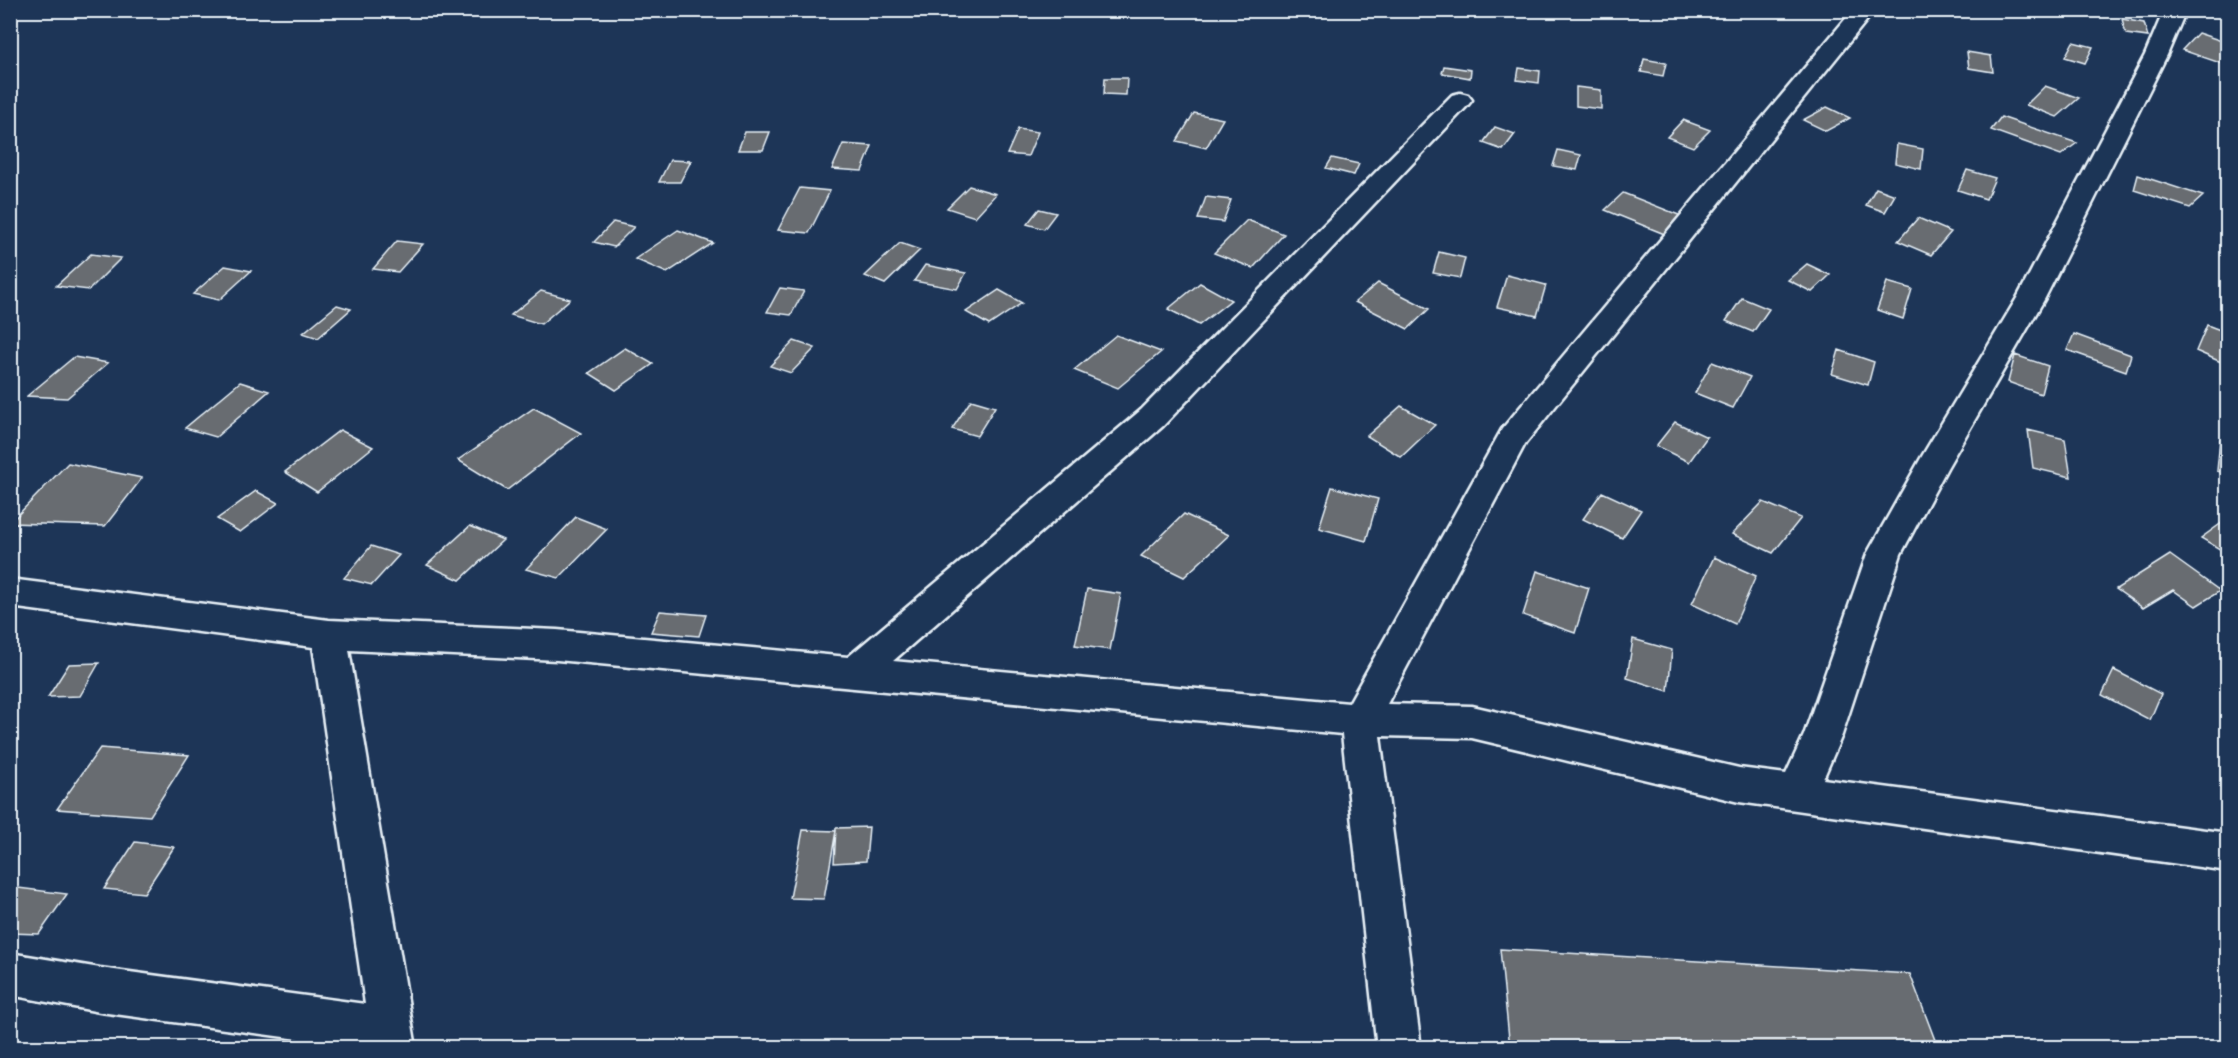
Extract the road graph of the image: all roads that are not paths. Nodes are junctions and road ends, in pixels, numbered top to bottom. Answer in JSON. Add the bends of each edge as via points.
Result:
{"nodes":[{"id":1,"x":1865,"y":10,"type":"edge"},
{"id":2,"x":2175,"y":10,"type":"edge"},
{"id":3,"x":1460,"y":100,"type":"dead end"},
{"id":4,"x":10,"y":593,"type":"edge"},
{"id":5,"x":329,"y":635,"type":"junction"},
{"id":6,"x":856,"y":672,"type":"junction"},
{"id":7,"x":1359,"y":720,"type":"junction"},
{"id":8,"x":1797,"y":793,"type":"junction"},
{"id":9,"x":2228,"y":852,"type":"edge"},
{"id":10,"x":10,"y":974,"type":"edge"},
{"id":11,"x":392,"y":1038,"type":"edge"},
{"id":12,"x":1399,"y":1047,"type":"edge"}],
"edges":[{"from":1,"to":7,"type":"street","via":[[1513,437]]},
{"from":2,"to":8,"type":"street","via":[[2156,55],[2031,298],[1884,554],[1823,735]]},
{"from":3,"to":6,"type":"street","via":[[1152,417]]},
{"from":4,"to":5,"type":"street"},
{"from":5,"to":6,"type":"street","via":[[557,645]]},
{"from":5,"to":11,"type":"street"},
{"from":6,"to":7,"type":"street"},
{"from":7,"to":8,"type":"street","via":[[1472,722],[1739,785]]},
{"from":7,"to":12,"type":"street"},
{"from":8,"to":9,"type":"street"},
{"from":10,"to":11,"type":"street"}]}
